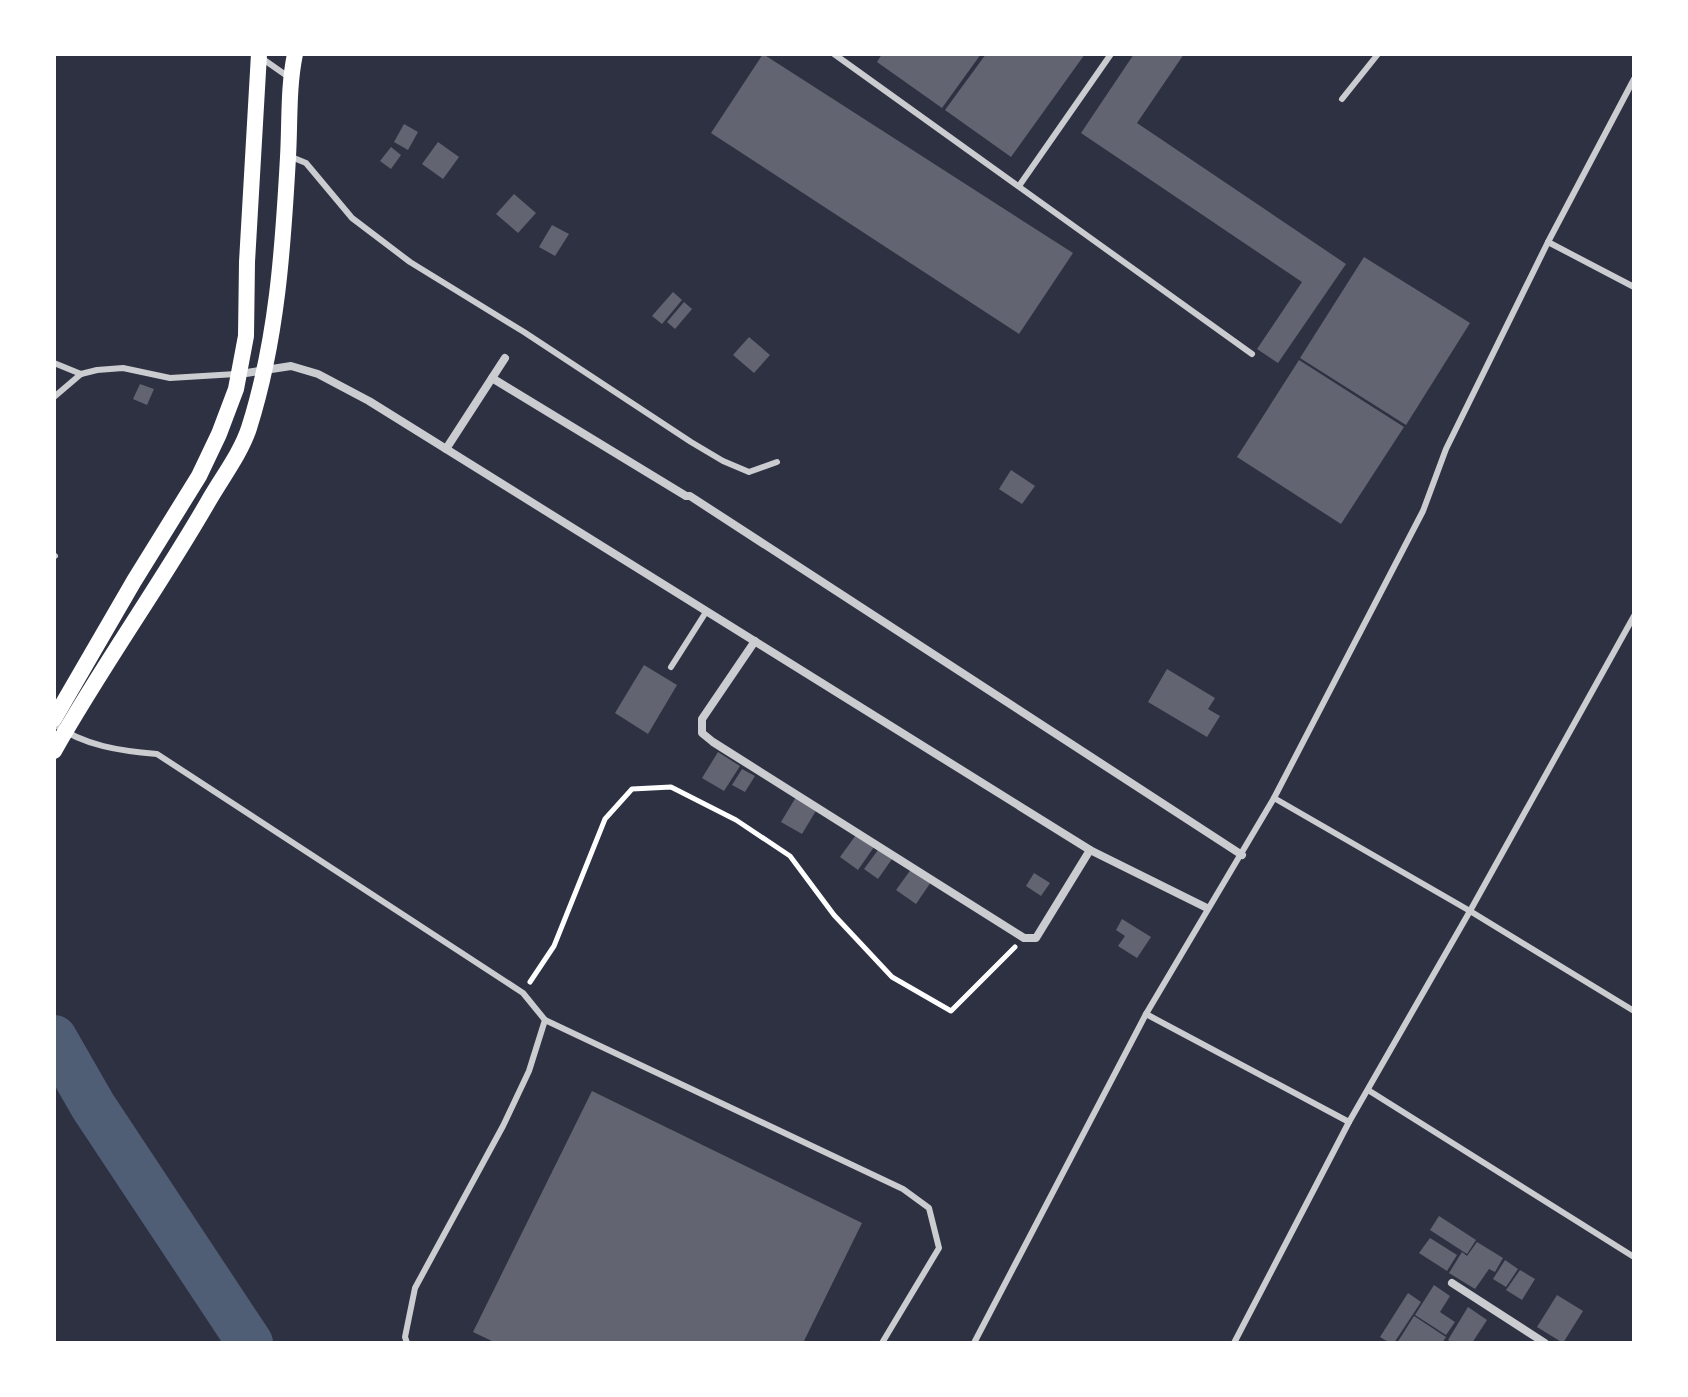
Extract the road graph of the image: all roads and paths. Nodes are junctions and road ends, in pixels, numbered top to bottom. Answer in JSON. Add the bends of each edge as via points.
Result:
{"nodes":[{"id":1,"x":295,"y":54,"type":"edge"},
{"id":2,"x":834,"y":54,"type":"edge"},
{"id":3,"x":1111,"y":54,"type":"edge"},
{"id":4,"x":1378,"y":54,"type":"edge"},
{"id":5,"x":258,"y":55,"type":"edge"},
{"id":6,"x":290,"y":78,"type":"junction"},
{"id":7,"x":1634,"y":79,"type":"edge"},
{"id":8,"x":1342,"y":99,"type":"dead end"},
{"id":9,"x":288,"y":155,"type":"junction"},
{"id":10,"x":1019,"y":186,"type":"junction"},
{"id":11,"x":1548,"y":242,"type":"junction"},
{"id":12,"x":1634,"y":287,"type":"edge"},
{"id":13,"x":1252,"y":354,"type":"dead end"},
{"id":14,"x":505,"y":358,"type":"dead end"},
{"id":15,"x":54,"y":363,"type":"edge"},
{"id":16,"x":264,"y":370,"type":"junction"},
{"id":17,"x":81,"y":374,"type":"junction"},
{"id":18,"x":240,"y":374,"type":"junction"},
{"id":19,"x":492,"y":378,"type":"junction"},
{"id":20,"x":54,"y":397,"type":"edge"},
{"id":21,"x":446,"y":449,"type":"junction"},
{"id":22,"x":777,"y":462,"type":"dead end"},
{"id":23,"x":706,"y":612,"type":"junction"},
{"id":24,"x":1634,"y":616,"type":"edge"},
{"id":25,"x":755,"y":641,"type":"junction"},
{"id":26,"x":671,"y":667,"type":"dead end"},
{"id":27,"x":58,"y":725,"type":"edge"},
{"id":28,"x":54,"y":751,"type":"edge"},
{"id":29,"x":1274,"y":798,"type":"junction"},
{"id":30,"x":1090,"y":850,"type":"junction"},
{"id":31,"x":1242,"y":855,"type":"junction"},
{"id":32,"x":1207,"y":908,"type":"junction"},
{"id":33,"x":1470,"y":911,"type":"junction"},
{"id":34,"x":1024,"y":938,"type":"junction"},
{"id":35,"x":523,"y":993,"type":"junction"},
{"id":36,"x":1634,"y":1011,"type":"edge"},
{"id":37,"x":1146,"y":1014,"type":"junction"},
{"id":38,"x":545,"y":1020,"type":"junction"},
{"id":39,"x":1368,"y":1090,"type":"junction"},
{"id":40,"x":1349,"y":1122,"type":"junction"},
{"id":41,"x":1634,"y":1257,"type":"edge"},
{"id":42,"x":1452,"y":1283,"type":"dead end"},
{"id":43,"x":407,"y":1343,"type":"edge"},
{"id":44,"x":882,"y":1343,"type":"edge"},
{"id":45,"x":974,"y":1343,"type":"edge"},
{"id":46,"x":1234,"y":1343,"type":"edge"},
{"id":47,"x":1545,"y":1343,"type":"edge"}],
"edges":[{"from":1,"to":6,"type":"main road"},
{"from":2,"to":10,"type":"lane"},
{"from":3,"to":10,"type":"lane"},
{"from":4,"to":8,"type":"lane"},
{"from":5,"to":6,"type":"lane"},
{"from":5,"to":18,"type":"main road"},
{"from":6,"to":9,"type":"main road"},
{"from":7,"to":11,"type":"lane"},
{"from":9,"to":16,"type":"main road","via":[[278,293]]},
{"from":9,"to":22,"type":"lane","via":[[306,163],[352,218],[398,254],[691,442],[749,472]]},
{"from":10,"to":13,"type":"lane"},
{"from":11,"to":12,"type":"lane"},
{"from":11,"to":29,"type":"lane","via":[[1446,449],[1423,511]]},
{"from":14,"to":19,"type":"street"},
{"from":15,"to":17,"type":"lane"},
{"from":16,"to":18,"type":"street"},
{"from":16,"to":21,"type":"street","via":[[291,366],[318,374]]},
{"from":16,"to":27,"type":"main road","via":[[248,431],[170,567]]},
{"from":17,"to":18,"type":"lane","via":[[123,368],[170,378]]},
{"from":17,"to":20,"type":"lane"},
{"from":18,"to":27,"type":"main road","via":[[199,476],[134,581]]},
{"from":19,"to":21,"type":"street"},
{"from":19,"to":31,"type":"street","via":[[690,496]]},
{"from":21,"to":23,"type":"street"},
{"from":23,"to":25,"type":"street"},
{"from":23,"to":26,"type":"lane"},
{"from":24,"to":33,"type":"lane"},
{"from":25,"to":30,"type":"street"},
{"from":25,"to":34,"type":"street","via":[[702,719],[702,733]]},
{"from":27,"to":28,"type":"main road"},
{"from":27,"to":35,"type":"lane","via":[[113,750],[157,754]]},
{"from":29,"to":31,"type":"lane"},
{"from":29,"to":33,"type":"lane"},
{"from":30,"to":32,"type":"street"},
{"from":30,"to":34,"type":"street","via":[[1036,938]]},
{"from":31,"to":32,"type":"lane"},
{"from":32,"to":37,"type":"lane"},
{"from":33,"to":36,"type":"lane"},
{"from":33,"to":39,"type":"lane"},
{"from":34,"to":35,"type":"path","via":[[951,1011],[892,977],[834,915],[790,856],[736,820],[671,787],[632,789],[605,819],[554,946]]},
{"from":35,"to":38,"type":"lane"},
{"from":37,"to":40,"type":"lane"},
{"from":37,"to":45,"type":"lane"},
{"from":38,"to":43,"type":"lane","via":[[503,1126],[415,1288]]},
{"from":38,"to":44,"type":"lane","via":[[903,1189],[929,1208],[939,1248]]},
{"from":39,"to":40,"type":"lane"},
{"from":39,"to":41,"type":"lane"},
{"from":40,"to":46,"type":"lane"},
{"from":42,"to":47,"type":"street"}]}
